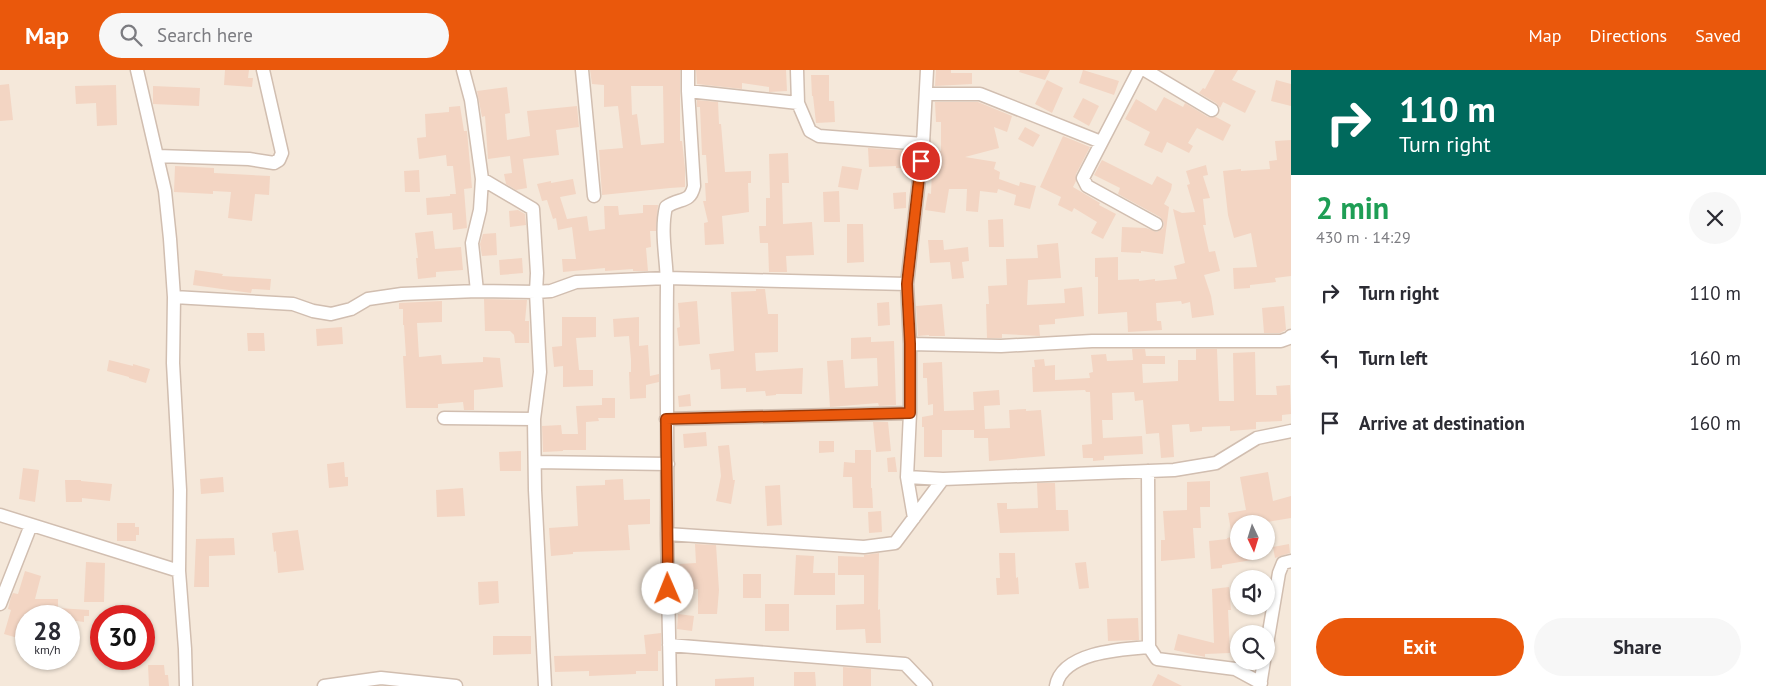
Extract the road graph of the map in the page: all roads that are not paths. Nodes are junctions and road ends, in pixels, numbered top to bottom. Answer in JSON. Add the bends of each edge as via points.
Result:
{"nodes":[{"id":1,"x":137,"y":70,"type":"edge"},
{"id":2,"x":262,"y":70,"type":"edge"},
{"id":3,"x":464,"y":70,"type":"edge"},
{"id":4,"x":582,"y":70,"type":"edge"},
{"id":5,"x":688,"y":70,"type":"edge"},
{"id":6,"x":797,"y":70,"type":"edge"},
{"id":7,"x":927,"y":70,"type":"edge"},
{"id":8,"x":1139,"y":70,"type":"edge"},
{"id":9,"x":1145,"y":70,"type":"edge"},
{"id":10,"x":688,"y":91,"type":"junction"},
{"id":11,"x":927,"y":94,"type":"junction"},
{"id":12,"x":798,"y":103,"type":"junction"},
{"id":13,"x":1212,"y":110,"type":"dead end"},
{"id":14,"x":1101,"y":142,"type":"junction"},
{"id":15,"x":923,"y":144,"type":"junction"},
{"id":16,"x":157,"y":156,"type":"junction"},
{"id":17,"x":482,"y":179,"type":"junction"},
{"id":18,"x":594,"y":196,"type":"dead end"},
{"id":19,"x":1156,"y":224,"type":"dead end"},
{"id":20,"x":667,"y":278,"type":"junction"},
{"id":21,"x":907,"y":284,"type":"junction"},
{"id":22,"x":477,"y":291,"type":"junction"},
{"id":23,"x":536,"y":292,"type":"junction"},
{"id":24,"x":174,"y":297,"type":"junction"},
{"id":25,"x":1291,"y":336,"type":"edge"},
{"id":26,"x":910,"y":344,"type":"junction"},
{"id":27,"x":910,"y":413,"type":"junction"},
{"id":28,"x":444,"y":418,"type":"dead end"},
{"id":29,"x":534,"y":419,"type":"junction"},
{"id":30,"x":666,"y":419,"type":"junction"},
{"id":31,"x":1291,"y":432,"type":"edge"},
{"id":32,"x":535,"y":462,"type":"junction"},
{"id":33,"x":668,"y":464,"type":"junction"},
{"id":34,"x":1148,"y":471,"type":"junction"},
{"id":35,"x":908,"y":477,"type":"junction"},
{"id":36,"x":943,"y":479,"type":"junction"},
{"id":37,"x":0,"y":515,"type":"edge"},
{"id":38,"x":914,"y":518,"type":"junction"},
{"id":39,"x":31,"y":525,"type":"junction"},
{"id":40,"x":668,"y":534,"type":"junction"},
{"id":41,"x":1291,"y":561,"type":"edge"},
{"id":42,"x":179,"y":571,"type":"junction"},
{"id":43,"x":0,"y":604,"type":"edge"},
{"id":44,"x":1270,"y":625,"type":"edge"},
{"id":45,"x":669,"y":645,"type":"junction"},
{"id":46,"x":1149,"y":647,"type":"junction"},
{"id":47,"x":1262,"y":670,"type":"edge"},
{"id":48,"x":1260,"y":684,"type":"edge"},
{"id":49,"x":186,"y":686,"type":"edge"},
{"id":50,"x":324,"y":686,"type":"edge"},
{"id":51,"x":456,"y":686,"type":"edge"},
{"id":52,"x":545,"y":686,"type":"edge"},
{"id":53,"x":670,"y":686,"type":"edge"},
{"id":54,"x":926,"y":686,"type":"edge"},
{"id":55,"x":1056,"y":686,"type":"edge"}],
"edges":[{"from":1,"to":16,"type":"street"},
{"from":2,"to":16,"type":"street","via":[[282,153],[280,160],[274,163]]},
{"from":3,"to":17,"type":"street"},
{"from":4,"to":18,"type":"street"},
{"from":5,"to":10,"type":"street"},
{"from":6,"to":12,"type":"street"},
{"from":7,"to":11,"type":"street"},
{"from":8,"to":14,"type":"street"},
{"from":9,"to":13,"type":"street"},
{"from":10,"to":12,"type":"street"},
{"from":10,"to":20,"type":"street","via":[[694,186],[686,199],[674,201],[666,207]]},
{"from":11,"to":14,"type":"street","via":[[989,96]]},
{"from":11,"to":15,"type":"street"},
{"from":12,"to":15,"type":"street","via":[[810,132],[819,136]]},
{"from":14,"to":19,"type":"street","via":[[1084,182]]},
{"from":15,"to":21,"type":"street"},
{"from":16,"to":24,"type":"street","via":[[165,192]]},
{"from":17,"to":22,"type":"street","via":[[480,210],[472,242]]},
{"from":17,"to":23,"type":"street","via":[[533,209]]},
{"from":20,"to":21,"type":"street"},
{"from":20,"to":23,"type":"street","via":[[576,282],[551,291]]},
{"from":20,"to":30,"type":"street"},
{"from":21,"to":26,"type":"street"},
{"from":22,"to":23,"type":"street"},
{"from":22,"to":24,"type":"street","via":[[368,299],[331,314],[293,304]]},
{"from":23,"to":29,"type":"street","via":[[540,372]]},
{"from":24,"to":42,"type":"street"},
{"from":25,"to":26,"type":"street","via":[[1281,341],[1092,341],[1001,346]]},
{"from":26,"to":27,"type":"street"},
{"from":27,"to":30,"type":"street"},
{"from":27,"to":35,"type":"street"},
{"from":28,"to":29,"type":"street"},
{"from":29,"to":32,"type":"street"},
{"from":30,"to":33,"type":"street"},
{"from":31,"to":34,"type":"street","via":[[1258,438],[1216,463]]},
{"from":32,"to":33,"type":"street"},
{"from":32,"to":52,"type":"street"},
{"from":33,"to":40,"type":"street"},
{"from":34,"to":36,"type":"street"},
{"from":34,"to":46,"type":"street"},
{"from":35,"to":36,"type":"street"},
{"from":35,"to":38,"type":"street"},
{"from":36,"to":38,"type":"street"},
{"from":37,"to":39,"type":"street"},
{"from":38,"to":40,"type":"street","via":[[895,543],[864,546]]},
{"from":39,"to":42,"type":"street"},
{"from":39,"to":43,"type":"street"},
{"from":40,"to":45,"type":"street"},
{"from":41,"to":44,"type":"street","via":[[1283,562],[1279,573]]},
{"from":42,"to":49,"type":"street"},
{"from":45,"to":53,"type":"street"},
{"from":45,"to":54,"type":"street","via":[[905,664]]},
{"from":46,"to":48,"type":"street","via":[[1157,659],[1235,669]]},
{"from":46,"to":55,"type":"street","via":[[1092,654],[1063,672]]},
{"from":47,"to":48,"type":"street"},
{"from":50,"to":51,"type":"street","via":[[381,678]]}]}
